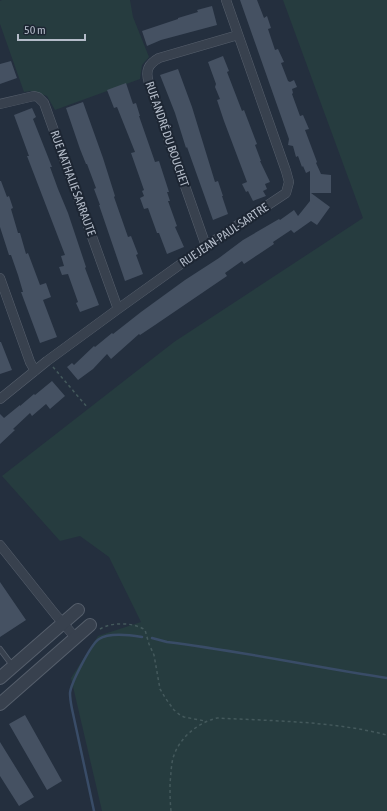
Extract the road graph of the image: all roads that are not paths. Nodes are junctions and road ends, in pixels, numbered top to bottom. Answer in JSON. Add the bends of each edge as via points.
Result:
{"nodes":[{"id":1,"x":226,"y":0,"type":"edge"},
{"id":2,"x":238,"y":35,"type":"junction"},
{"id":3,"x":0,"y":104,"type":"edge"},
{"id":4,"x":206,"y":246,"type":"junction"},
{"id":5,"x":0,"y":278,"type":"edge"},
{"id":6,"x":118,"y":308,"type":"junction"},
{"id":7,"x":35,"y":371,"type":"junction"},
{"id":8,"x":0,"y":399,"type":"edge"},
{"id":9,"x":0,"y":545,"type":"edge"},
{"id":10,"x":78,"y":610,"type":"dead end"},
{"id":11,"x":63,"y":623,"type":"junction"},
{"id":12,"x":94,"y":628,"type":"road end"},
{"id":13,"x":75,"y":638,"type":"junction"},
{"id":14,"x":0,"y":649,"type":"edge"},
{"id":15,"x":14,"y":666,"type":"junction"},
{"id":16,"x":0,"y":678,"type":"edge"},
{"id":17,"x":0,"y":704,"type":"edge"}],
"edges":[{"from":1,"to":2,"type":"street","name":"RUE JEAN-PAUL-SARTRE"},
{"from":2,"to":4,"type":"street","name":"RUE JEAN-PAUL-SARTRE","via":[[286,170],[288,186],[286,193]]},
{"from":2,"to":4,"type":"street","name":"RUE ANDRÉ DU BOUCHET","via":[[159,58],[150,65],[147,72]]},
{"from":3,"to":6,"type":"street","name":"RUE NATHALIE SARRAUTE","via":[[34,96],[44,103]]},
{"from":4,"to":6,"type":"street","name":"RUE JEAN-PAUL-SARTRE"},
{"from":5,"to":7,"type":"street"},
{"from":6,"to":7,"type":"street","name":"RUE JEAN-PAUL-SARTRE"},
{"from":7,"to":8,"type":"street","name":"RUE JEAN-PAUL-SARTRE"},
{"from":9,"to":11,"type":"street"},
{"from":10,"to":11,"type":"street"},
{"from":11,"to":13,"type":"street"},
{"from":11,"to":15,"type":"street"},
{"from":12,"to":13,"type":"street"},
{"from":13,"to":17,"type":"street"},
{"from":14,"to":15,"type":"lane"},
{"from":15,"to":16,"type":"street"}]}
